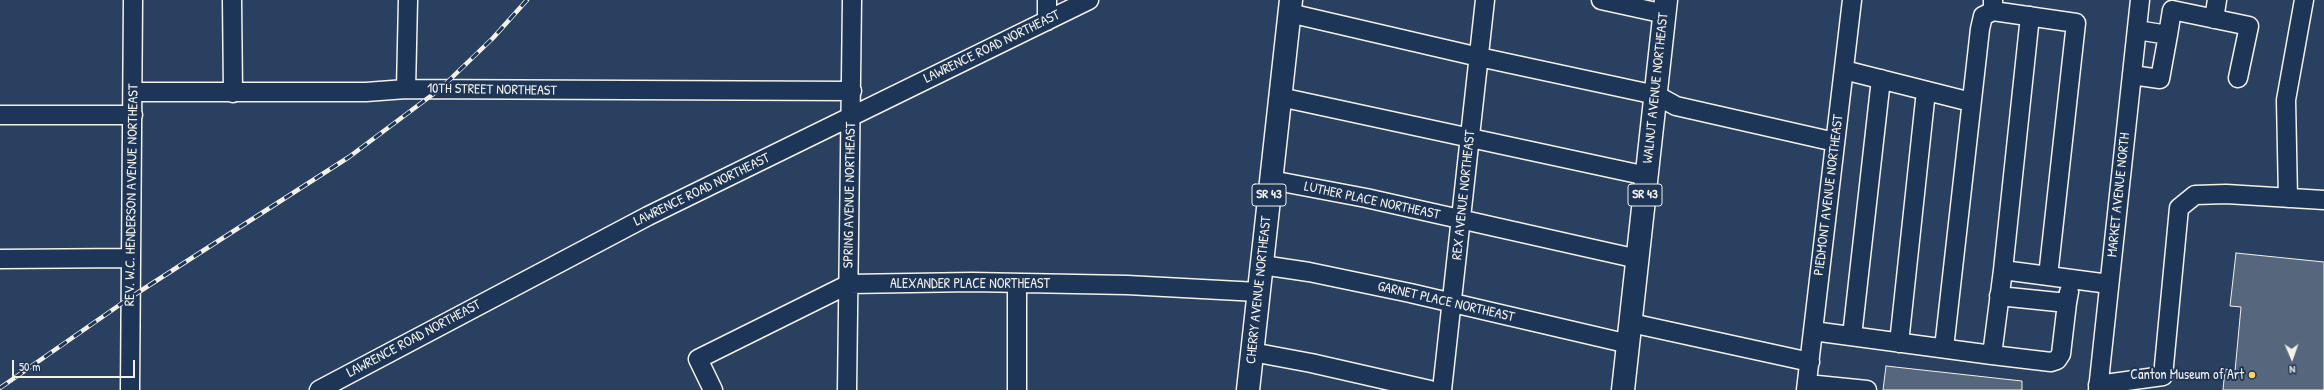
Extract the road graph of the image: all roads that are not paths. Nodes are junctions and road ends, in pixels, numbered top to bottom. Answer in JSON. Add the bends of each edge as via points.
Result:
{"nodes":[{"id":1,"x":133,"y":0,"type":"edge"},
{"id":2,"x":232,"y":0,"type":"edge"},
{"id":3,"x":408,"y":0,"type":"edge"},
{"id":4,"x":852,"y":0,"type":"edge"},
{"id":5,"x":1047,"y":0,"type":"edge"},
{"id":6,"x":1089,"y":0,"type":"edge"},
{"id":7,"x":1485,"y":0,"type":"edge"},
{"id":8,"x":1601,"y":0,"type":"edge"},
{"id":9,"x":1852,"y":0,"type":"edge"},
{"id":10,"x":2140,"y":0,"type":"edge"},
{"id":11,"x":2218,"y":0,"type":"edge"},
{"id":12,"x":2304,"y":0,"type":"edge"},
{"id":13,"x":1993,"y":5,"type":"edge"},
{"id":14,"x":1290,"y":7,"type":"edge"},
{"id":15,"x":1665,"y":7,"type":"edge"},
{"id":16,"x":2030,"y":16,"type":"junction"},
{"id":17,"x":2214,"y":19,"type":"junction"},
{"id":18,"x":1046,"y":21,"type":"junction"},
{"id":19,"x":2136,"y":30,"type":"junction"},
{"id":20,"x":2168,"y":36,"type":"junction"},
{"id":21,"x":1479,"y":57,"type":"junction"},
{"id":22,"x":1844,"y":70,"type":"junction"},
{"id":23,"x":2132,"y":75,"type":"junction"},
{"id":24,"x":2238,"y":78,"type":"dead end"},
{"id":25,"x":1881,"y":79,"type":"junction"},
{"id":26,"x":406,"y":89,"type":"junction"},
{"id":27,"x":852,"y":91,"type":"junction"},
{"id":28,"x":1926,"y":91,"type":"junction"},
{"id":29,"x":133,"y":92,"type":"junction"},
{"id":30,"x":233,"y":93,"type":"junction"},
{"id":31,"x":1656,"y":95,"type":"junction"},
{"id":32,"x":1280,"y":96,"type":"junction"},
{"id":33,"x":1971,"y":102,"type":"junction"},
{"id":34,"x":133,"y":115,"type":"junction"},
{"id":35,"x":851,"y":115,"type":"junction"},
{"id":36,"x":0,"y":116,"type":"edge"},
{"id":37,"x":1470,"y":138,"type":"junction"},
{"id":38,"x":1836,"y":142,"type":"junction"},
{"id":39,"x":1647,"y":176,"type":"junction"},
{"id":40,"x":1271,"y":180,"type":"junction"},
{"id":41,"x":2288,"y":198,"type":"junction"},
{"id":42,"x":2324,"y":200,"type":"edge"},
{"id":43,"x":1461,"y":220,"type":"junction"},
{"id":44,"x":131,"y":258,"type":"junction"},
{"id":45,"x":0,"y":259,"type":"edge"},
{"id":46,"x":1638,"y":259,"type":"junction"},
{"id":47,"x":1262,"y":265,"type":"junction"},
{"id":48,"x":2002,"y":270,"type":"junction"},
{"id":49,"x":2048,"y":276,"type":"junction"},
{"id":50,"x":2071,"y":279,"type":"junction"},
{"id":51,"x":1017,"y":283,"type":"junction"},
{"id":52,"x":849,"y":284,"type":"junction"},
{"id":53,"x":2109,"y":284,"type":"junction"},
{"id":54,"x":1258,"y":292,"type":"junction"},
{"id":55,"x":1999,"y":296,"type":"junction"},
{"id":56,"x":1452,"y":303,"type":"junction"},
{"id":57,"x":2067,"y":303,"type":"junction"},
{"id":58,"x":1813,"y":331,"type":"junction"},
{"id":59,"x":1630,"y":333,"type":"junction"},
{"id":60,"x":1852,"y":336,"type":"junction"},
{"id":61,"x":1899,"y":343,"type":"junction"},
{"id":62,"x":1944,"y":348,"type":"junction"},
{"id":63,"x":1252,"y":352,"type":"junction"},
{"id":64,"x":1992,"y":355,"type":"junction"},
{"id":65,"x":1810,"y":362,"type":"junction"},
{"id":66,"x":1807,"y":387,"type":"edge"},
{"id":67,"x":2098,"y":388,"type":"edge"},
{"id":68,"x":130,"y":390,"type":"edge"},
{"id":69,"x":319,"y":390,"type":"edge"},
{"id":70,"x":713,"y":390,"type":"edge"},
{"id":71,"x":847,"y":390,"type":"edge"},
{"id":72,"x":1017,"y":390,"type":"edge"},
{"id":73,"x":1248,"y":390,"type":"edge"},
{"id":74,"x":1430,"y":390,"type":"edge"},
{"id":75,"x":1442,"y":390,"type":"edge"},
{"id":76,"x":1624,"y":390,"type":"edge"},
{"id":77,"x":1867,"y":390,"type":"edge"}],
"edges":[{"from":1,"to":29,"type":"street","name":"REV. W.C. HENDERSON AVENUE NORTHEAST"},
{"from":2,"to":30,"type":"street"},
{"from":3,"to":26,"type":"street"},
{"from":4,"to":27,"type":"street","name":"SPRING AVENUE NORTHEAST"},
{"from":5,"to":18,"type":"street"},
{"from":6,"to":18,"type":"street","name":"LAWRENCE ROAD NORTHEAST"},
{"from":7,"to":21,"type":"street","name":"REX AVENUE NORTHEAST"},
{"from":8,"to":15,"type":"street"},
{"from":9,"to":22,"type":"street","name":"PIEDMONT AVENUE NORTHEAST"},
{"from":10,"to":19,"type":"street","name":"MARKET AVENUE NORTH"},
{"from":11,"to":17,"type":"street"},
{"from":12,"to":41,"type":"street","via":[[2286,100]]},
{"from":13,"to":16,"type":"street"},
{"from":13,"to":33,"type":"street","via":[[1983,16]]},
{"from":14,"to":21,"type":"street"},
{"from":14,"to":32,"type":"main road","name":"CHERRY AVENUE NORTHEAST","number":"SR 43"},
{"from":15,"to":31,"type":"main road","name":"WALNUT AVENUE NORTHEAST","number":"SR 43"},
{"from":16,"to":48,"type":"street"},
{"from":16,"to":49,"type":"street","via":[[2076,23]]},
{"from":17,"to":20,"type":"street","via":[[2172,10]]},
{"from":17,"to":24,"type":"street","via":[[2249,26]]},
{"from":18,"to":35,"type":"street","name":"LAWRENCE ROAD NORTHEAST"},
{"from":19,"to":20,"type":"street"},
{"from":19,"to":23,"type":"street","name":"MARKET AVENUE NORTH"},
{"from":20,"to":23,"type":"street","via":[[2160,79]]},
{"from":21,"to":31,"type":"street"},
{"from":21,"to":37,"type":"street","name":"REX AVENUE NORTHEAST"},
{"from":22,"to":25,"type":"street"},
{"from":22,"to":38,"type":"street","name":"PIEDMONT AVENUE NORTHEAST"},
{"from":23,"to":53,"type":"street","name":"MARKET AVENUE NORTH"},
{"from":25,"to":28,"type":"street"},
{"from":25,"to":60,"type":"street"},
{"from":26,"to":27,"type":"street","name":"10TH STREET NORTHEAST"},
{"from":26,"to":30,"type":"street","name":"10TH STREET NORTHEAST","via":[[366,92]]},
{"from":27,"to":35,"type":"street","name":"SPRING AVENUE NORTHEAST"},
{"from":28,"to":33,"type":"street"},
{"from":28,"to":61,"type":"street"},
{"from":29,"to":30,"type":"street","name":"10TH STREET NORTHEAST"},
{"from":29,"to":34,"type":"street","name":"REV. W.C. HENDERSON AVENUE NORTHEAST"},
{"from":31,"to":38,"type":"street","via":[[1676,106]]},
{"from":31,"to":39,"type":"main road","name":"WALNUT AVENUE NORTHEAST","number":"SR 43"},
{"from":32,"to":37,"type":"street"},
{"from":32,"to":40,"type":"main road","name":"CHERRY AVENUE NORTHEAST","number":"SR 43"},
{"from":33,"to":62,"type":"street"},
{"from":34,"to":36,"type":"street"},
{"from":34,"to":44,"type":"street","name":"REV. W.C. HENDERSON AVENUE NORTHEAST"},
{"from":35,"to":52,"type":"street","name":"SPRING AVENUE NORTHEAST"},
{"from":35,"to":69,"type":"street","name":"LAWRENCE ROAD NORTHEAST","via":[[544,270]]},
{"from":37,"to":39,"type":"street"},
{"from":37,"to":43,"type":"street","name":"REX AVENUE NORTHEAST"},
{"from":38,"to":58,"type":"street","name":"PIEDMONT AVENUE NORTHEAST"},
{"from":39,"to":46,"type":"main road","name":"WALNUT AVENUE NORTHEAST","number":"SR 43"},
{"from":40,"to":43,"type":"street","name":"LUTHER PLACE NORTHEAST"},
{"from":40,"to":47,"type":"main road","name":"CHERRY AVENUE NORTHEAST","number":"SR 43"},
{"from":41,"to":42,"type":"street"},
{"from":41,"to":67,"type":"street","via":[[2195,195],[2179,208],[2162,376]]},
{"from":43,"to":46,"type":"street","name":"LUTHER PLACE NORTHEAST"},
{"from":43,"to":56,"type":"street","name":"REX AVENUE NORTHEAST"},
{"from":44,"to":45,"type":"street"},
{"from":44,"to":68,"type":"street","name":"REV. W.C. HENDERSON AVENUE NORTHEAST"},
{"from":46,"to":59,"type":"main road","name":"WALNUT AVENUE NORTHEAST","number":"SR 43"},
{"from":47,"to":54,"type":"main road","name":"CHERRY AVENUE NORTHEAST","number":"SR 43"},
{"from":47,"to":56,"type":"street","name":"GARNET PLACE NORTHEAST","via":[[1309,272]]},
{"from":48,"to":49,"type":"street"},
{"from":48,"to":55,"type":"street"},
{"from":49,"to":50,"type":"street"},
{"from":50,"to":53,"type":"street"},
{"from":50,"to":57,"type":"street"},
{"from":51,"to":52,"type":"street","name":"ALEXANDER PLACE NORTHEAST"},
{"from":51,"to":54,"type":"street","name":"ALEXANDER PLACE NORTHEAST","via":[[1127,285]]},
{"from":51,"to":72,"type":"street"},
{"from":52,"to":70,"type":"street","name":"ALEXANDER PLACE NORTHEAST","via":[[698,359]]},
{"from":52,"to":71,"type":"street","name":"SPRING AVENUE NORTHEAST"},
{"from":53,"to":67,"type":"street","name":"MARKET AVENUE NORTH"},
{"from":54,"to":63,"type":"main road","name":"CHERRY AVENUE NORTHEAST","number":"SR 43"},
{"from":55,"to":57,"type":"street"},
{"from":55,"to":64,"type":"street"},
{"from":56,"to":59,"type":"street","name":"GARNET PLACE NORTHEAST"},
{"from":56,"to":75,"type":"street","name":"REX AVENUE NORTHEAST"},
{"from":57,"to":64,"type":"street","via":[[2061,354],[2057,360],[2051,362]]},
{"from":58,"to":60,"type":"street"},
{"from":58,"to":65,"type":"street","name":"PIEDMONT AVENUE NORTHEAST"},
{"from":59,"to":65,"type":"street","name":"GARNET PLACE NORTHEAST"},
{"from":59,"to":76,"type":"main road","name":"WALNUT AVENUE NORTHEAST","number":"SR 43"},
{"from":60,"to":61,"type":"street"},
{"from":61,"to":62,"type":"street"},
{"from":62,"to":64,"type":"street"},
{"from":63,"to":73,"type":"main road","name":"CHERRY AVENUE NORTHEAST","number":"SR 43"},
{"from":63,"to":74,"type":"street"},
{"from":65,"to":66,"type":"street","name":"PIEDMONT AVENUE NORTHEAST"},
{"from":66,"to":77,"type":"street"}]}
